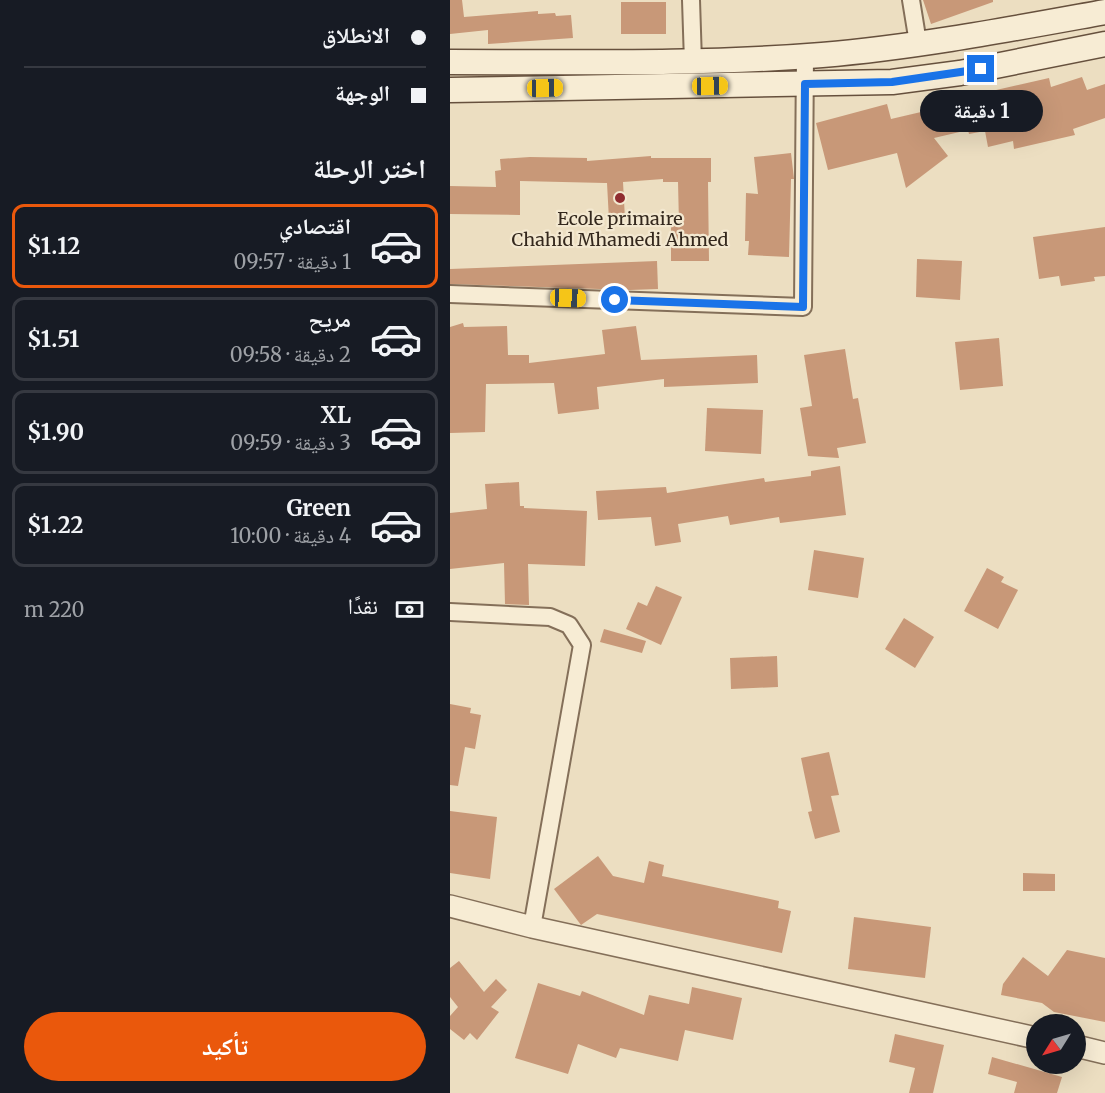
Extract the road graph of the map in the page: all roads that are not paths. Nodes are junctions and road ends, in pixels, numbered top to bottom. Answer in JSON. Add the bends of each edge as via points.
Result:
{"nodes":[{"id":1,"x":691,"y":0,"type":"edge"},
{"id":2,"x":912,"y":0,"type":"edge"},
{"id":3,"x":1105,"y":12,"type":"edge"},
{"id":4,"x":918,"y":43,"type":"junction"},
{"id":5,"x":1105,"y":44,"type":"edge"},
{"id":6,"x":805,"y":55,"type":"junction"},
{"id":7,"x":450,"y":62,"type":"edge"},
{"id":8,"x":693,"y":63,"type":"junction"},
{"id":9,"x":805,"y":84,"type":"junction"},
{"id":10,"x":450,"y":90,"type":"edge"},
{"id":11,"x":450,"y":294,"type":"edge"},
{"id":12,"x":450,"y":612,"type":"edge"},
{"id":13,"x":450,"y":906,"type":"edge"},
{"id":14,"x":532,"y":927,"type":"junction"},
{"id":15,"x":1026,"y":1036,"type":"edge"},
{"id":16,"x":1086,"y":1048,"type":"edge"},
{"id":17,"x":1105,"y":1053,"type":"edge"}],
"edges":[{"from":1,"to":8,"type":"street"},
{"from":2,"to":4,"type":"street"},
{"from":3,"to":4,"type":"main road"},
{"from":4,"to":6,"type":"main road"},
{"from":5,"to":9,"type":"main road","via":[[903,81]]},
{"from":6,"to":8,"type":"main road"},
{"from":6,"to":9,"type":"street"},
{"from":7,"to":8,"type":"main road"},
{"from":9,"to":10,"type":"main road"},
{"from":9,"to":11,"type":"street","via":[[803,307]]},
{"from":12,"to":14,"type":"street","via":[[550,617],[569,625],[582,645]]},
{"from":13,"to":14,"type":"street"},
{"from":14,"to":15,"type":"street"},
{"from":16,"to":17,"type":"street"}]}
